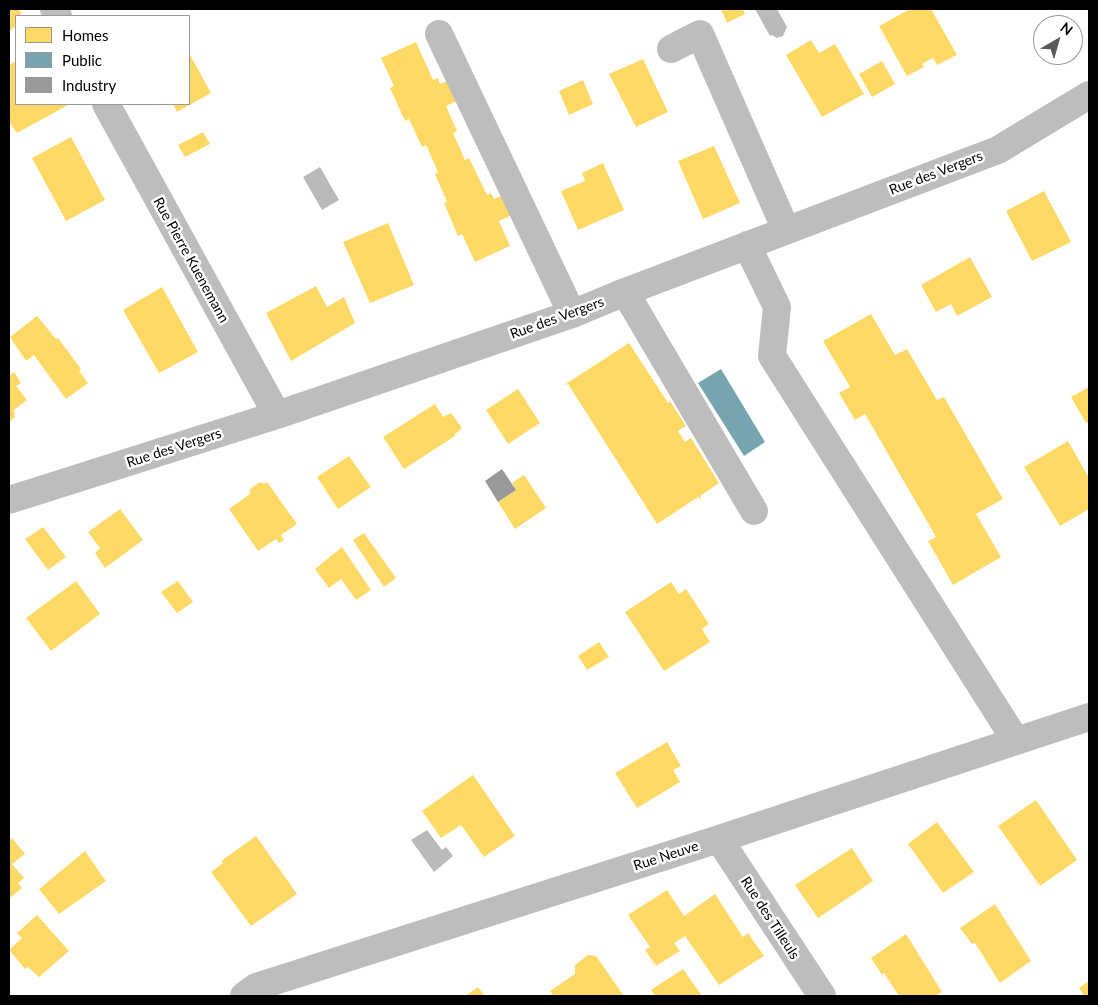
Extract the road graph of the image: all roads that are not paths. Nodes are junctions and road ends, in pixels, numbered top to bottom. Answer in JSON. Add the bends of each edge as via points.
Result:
{"nodes":[{"id":1,"x":439,"y":34,"type":"dead end"},
{"id":2,"x":671,"y":49,"type":"dead end"},
{"id":3,"x":1089,"y":95,"type":"edge"},
{"id":4,"x":107,"y":105,"type":"edge"},
{"id":5,"x":786,"y":230,"type":"junction"},
{"id":6,"x":747,"y":245,"type":"junction"},
{"id":7,"x":625,"y":292,"type":"junction"},
{"id":8,"x":572,"y":314,"type":"junction"},
{"id":9,"x":277,"y":415,"type":"junction"},
{"id":10,"x":9,"y":500,"type":"edge"},
{"id":11,"x":754,"y":511,"type":"dead end"},
{"id":12,"x":1089,"y":717,"type":"edge"},
{"id":13,"x":1016,"y":741,"type":"junction"},
{"id":14,"x":719,"y":839,"type":"junction"},
{"id":15,"x":244,"y":996,"type":"edge"},
{"id":16,"x":822,"y":996,"type":"edge"}],
"edges":[{"from":1,"to":8,"type":"street"},
{"from":2,"to":5,"type":"street","via":[[700,34]]},
{"from":3,"to":5,"type":"street","name":"Rue des Vergers","via":[[998,150]]},
{"from":4,"to":9,"type":"street","name":"Rue Pierre Kuenemann"},
{"from":5,"to":6,"type":"street","name":"Rue des Vergers"},
{"from":6,"to":7,"type":"street","name":"Rue des Vergers"},
{"from":6,"to":13,"type":"street","via":[[778,307],[772,356]]},
{"from":7,"to":8,"type":"street","name":"Rue des Vergers"},
{"from":7,"to":11,"type":"street"},
{"from":8,"to":9,"type":"street","name":"Rue des Vergers"},
{"from":9,"to":10,"type":"street","name":"Rue des Vergers"},
{"from":12,"to":13,"type":"street","name":"Rue Neuve"},
{"from":13,"to":14,"type":"street","name":"Rue Neuve"},
{"from":14,"to":15,"type":"street","name":"Rue Neuve","via":[[256,987]]},
{"from":14,"to":16,"type":"street","name":"Rue des Tilleuls"}]}
